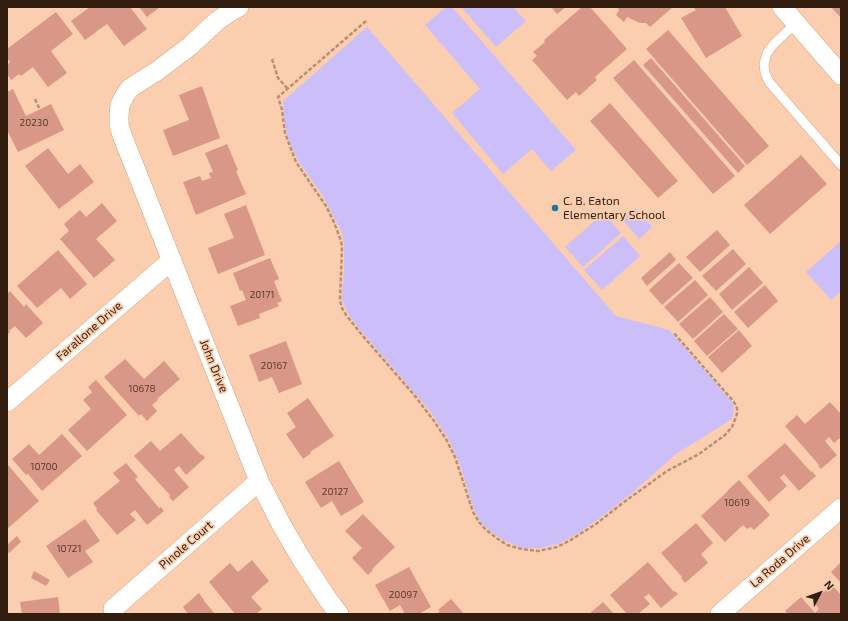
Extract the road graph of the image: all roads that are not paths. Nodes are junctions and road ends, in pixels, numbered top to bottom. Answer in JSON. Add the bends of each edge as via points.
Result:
{"nodes":[{"id":1,"x":239,"y":7,"type":"edge"},
{"id":2,"x":782,"y":7,"type":"edge"},
{"id":3,"x":796,"y":23,"type":"junction"},
{"id":4,"x":841,"y":75,"type":"edge"},
{"id":5,"x":841,"y":165,"type":"edge"},
{"id":6,"x":172,"y":260,"type":"junction"},
{"id":7,"x":7,"y":402,"type":"edge"},
{"id":8,"x":259,"y":481,"type":"junction"},
{"id":9,"x":841,"y":508,"type":"edge"},
{"id":10,"x":113,"y":609,"type":"dead end"},
{"id":11,"x":339,"y":614,"type":"edge"},
{"id":12,"x":720,"y":614,"type":"edge"}],
"edges":[{"from":1,"to":6,"type":"street","name":"John Drive","via":[[157,71],[130,88],[120,105],[118,115],[122,135]]},
{"from":2,"to":3,"type":"street"},
{"from":3,"to":4,"type":"street"},
{"from":3,"to":5,"type":"lane","via":[[767,53],[765,73],[769,82]]},
{"from":6,"to":7,"type":"street","name":"Farallone Drive"},
{"from":6,"to":8,"type":"street","name":"John Drive"},
{"from":8,"to":10,"type":"street","name":"Pinole Court"},
{"from":8,"to":11,"type":"street","name":"John Drive","via":[[302,560]]},
{"from":9,"to":12,"type":"street","name":"La Roda Drive"}]}
